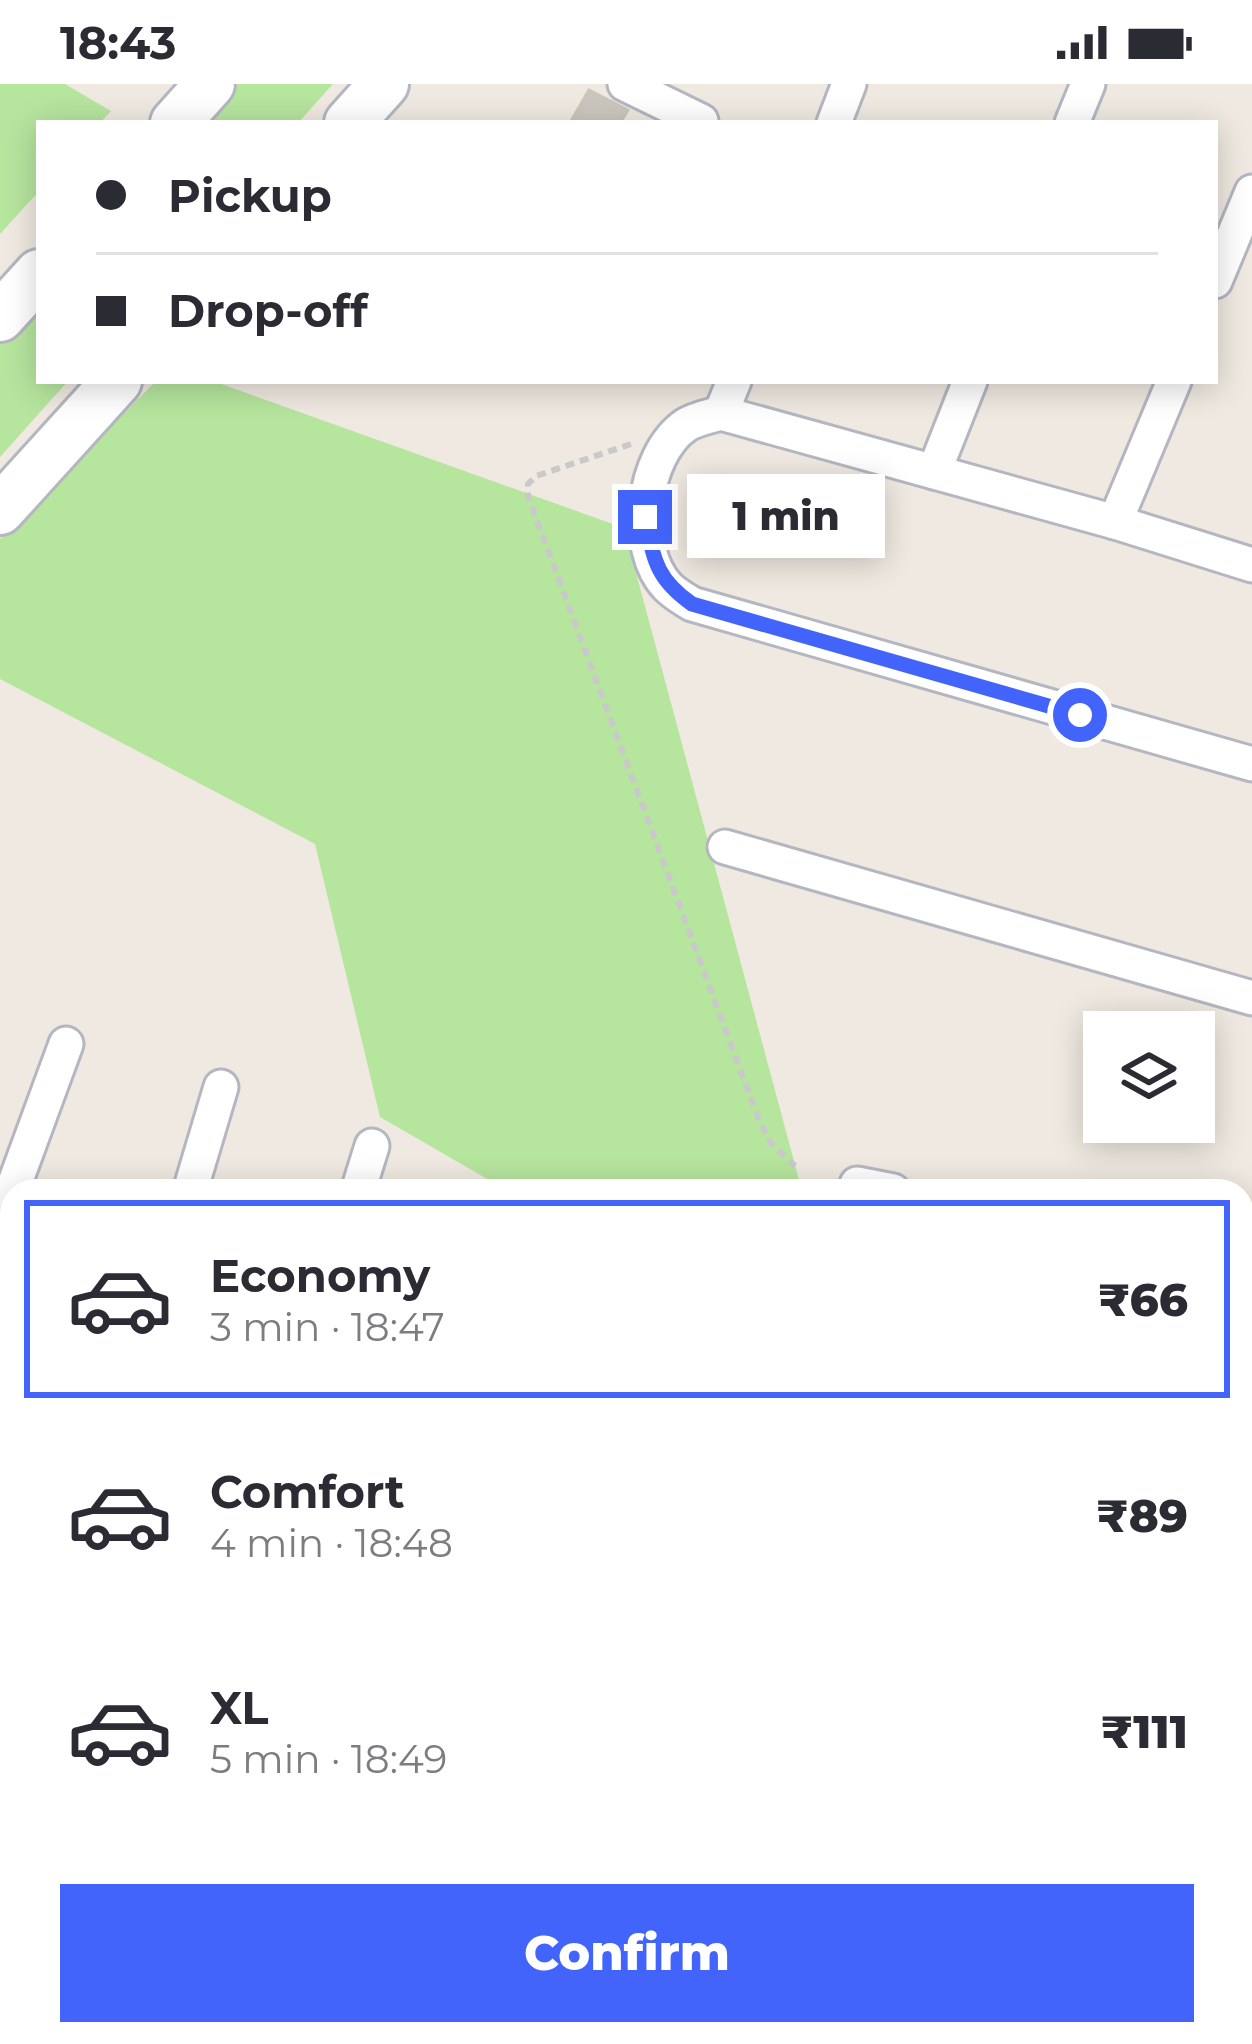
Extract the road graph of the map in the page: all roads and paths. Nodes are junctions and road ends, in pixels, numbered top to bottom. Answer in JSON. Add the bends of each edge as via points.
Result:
{"nodes":[{"id":1,"x":210,"y":84,"type":"edge"},
{"id":2,"x":384,"y":84,"type":"edge"},
{"id":3,"x":625,"y":84,"type":"edge"},
{"id":4,"x":849,"y":84,"type":"edge"},
{"id":5,"x":1088,"y":84,"type":"edge"},
{"id":6,"x":178,"y":120,"type":"edge"},
{"id":7,"x":355,"y":120,"type":"edge"},
{"id":8,"x":698,"y":120,"type":"edge"},
{"id":9,"x":835,"y":120,"type":"edge"},
{"id":10,"x":1073,"y":120,"type":"edge"},
{"id":11,"x":1252,"y":192,"type":"edge"},
{"id":12,"x":1218,"y":274,"type":"edge"},
{"id":13,"x":36,"y":277,"type":"edge"},
{"id":14,"x":0,"y":317,"type":"edge"},
{"id":15,"x":114,"y":384,"type":"edge"},
{"id":16,"x":969,"y":384,"type":"edge"},
{"id":17,"x":1173,"y":384,"type":"edge"},
{"id":18,"x":728,"y":397,"type":"edge"},
{"id":19,"x":686,"y":425,"type":"junction"},
{"id":20,"x":934,"y":472,"type":"junction"},
{"id":21,"x":0,"y":510,"type":"edge"},
{"id":22,"x":1115,"y":522,"type":"junction"},
{"id":23,"x":1252,"y":565,"type":"edge"},
{"id":24,"x":1252,"y":764,"type":"edge"},
{"id":25,"x":725,"y":848,"type":"dead end"},
{"id":26,"x":1252,"y":998,"type":"edge"},
{"id":27,"x":66,"y":1044,"type":"dead end"},
{"id":28,"x":221,"y":1087,"type":"dead end"},
{"id":29,"x":371,"y":1147,"type":"dead end"},
{"id":30,"x":795,"y":1166,"type":"dead end"},
{"id":31,"x":17,"y":1179,"type":"edge"},
{"id":32,"x":194,"y":1179,"type":"edge"},
{"id":33,"x":362,"y":1179,"type":"edge"}],
"edges":[{"from":1,"to":6,"type":"main road"},
{"from":2,"to":7,"type":"main road"},
{"from":3,"to":8,"type":"street"},
{"from":4,"to":9,"type":"street"},
{"from":5,"to":10,"type":"street"},
{"from":11,"to":12,"type":"street"},
{"from":13,"to":14,"type":"main road"},
{"from":15,"to":21,"type":"main road"},
{"from":16,"to":20,"type":"street"},
{"from":17,"to":22,"type":"street"},
{"from":18,"to":19,"type":"street"},
{"from":18,"to":20,"type":"street"},
{"from":19,"to":24,"type":"street","via":[[649,481],[645,517],[667,586],[692,604]]},
{"from":19,"to":30,"type":"path","via":[[536,476],[527,496],[760,1123]]},
{"from":20,"to":22,"type":"street"},
{"from":22,"to":23,"type":"street"},
{"from":25,"to":26,"type":"street"},
{"from":27,"to":31,"type":"street"},
{"from":28,"to":32,"type":"street"},
{"from":29,"to":33,"type":"street"}]}
